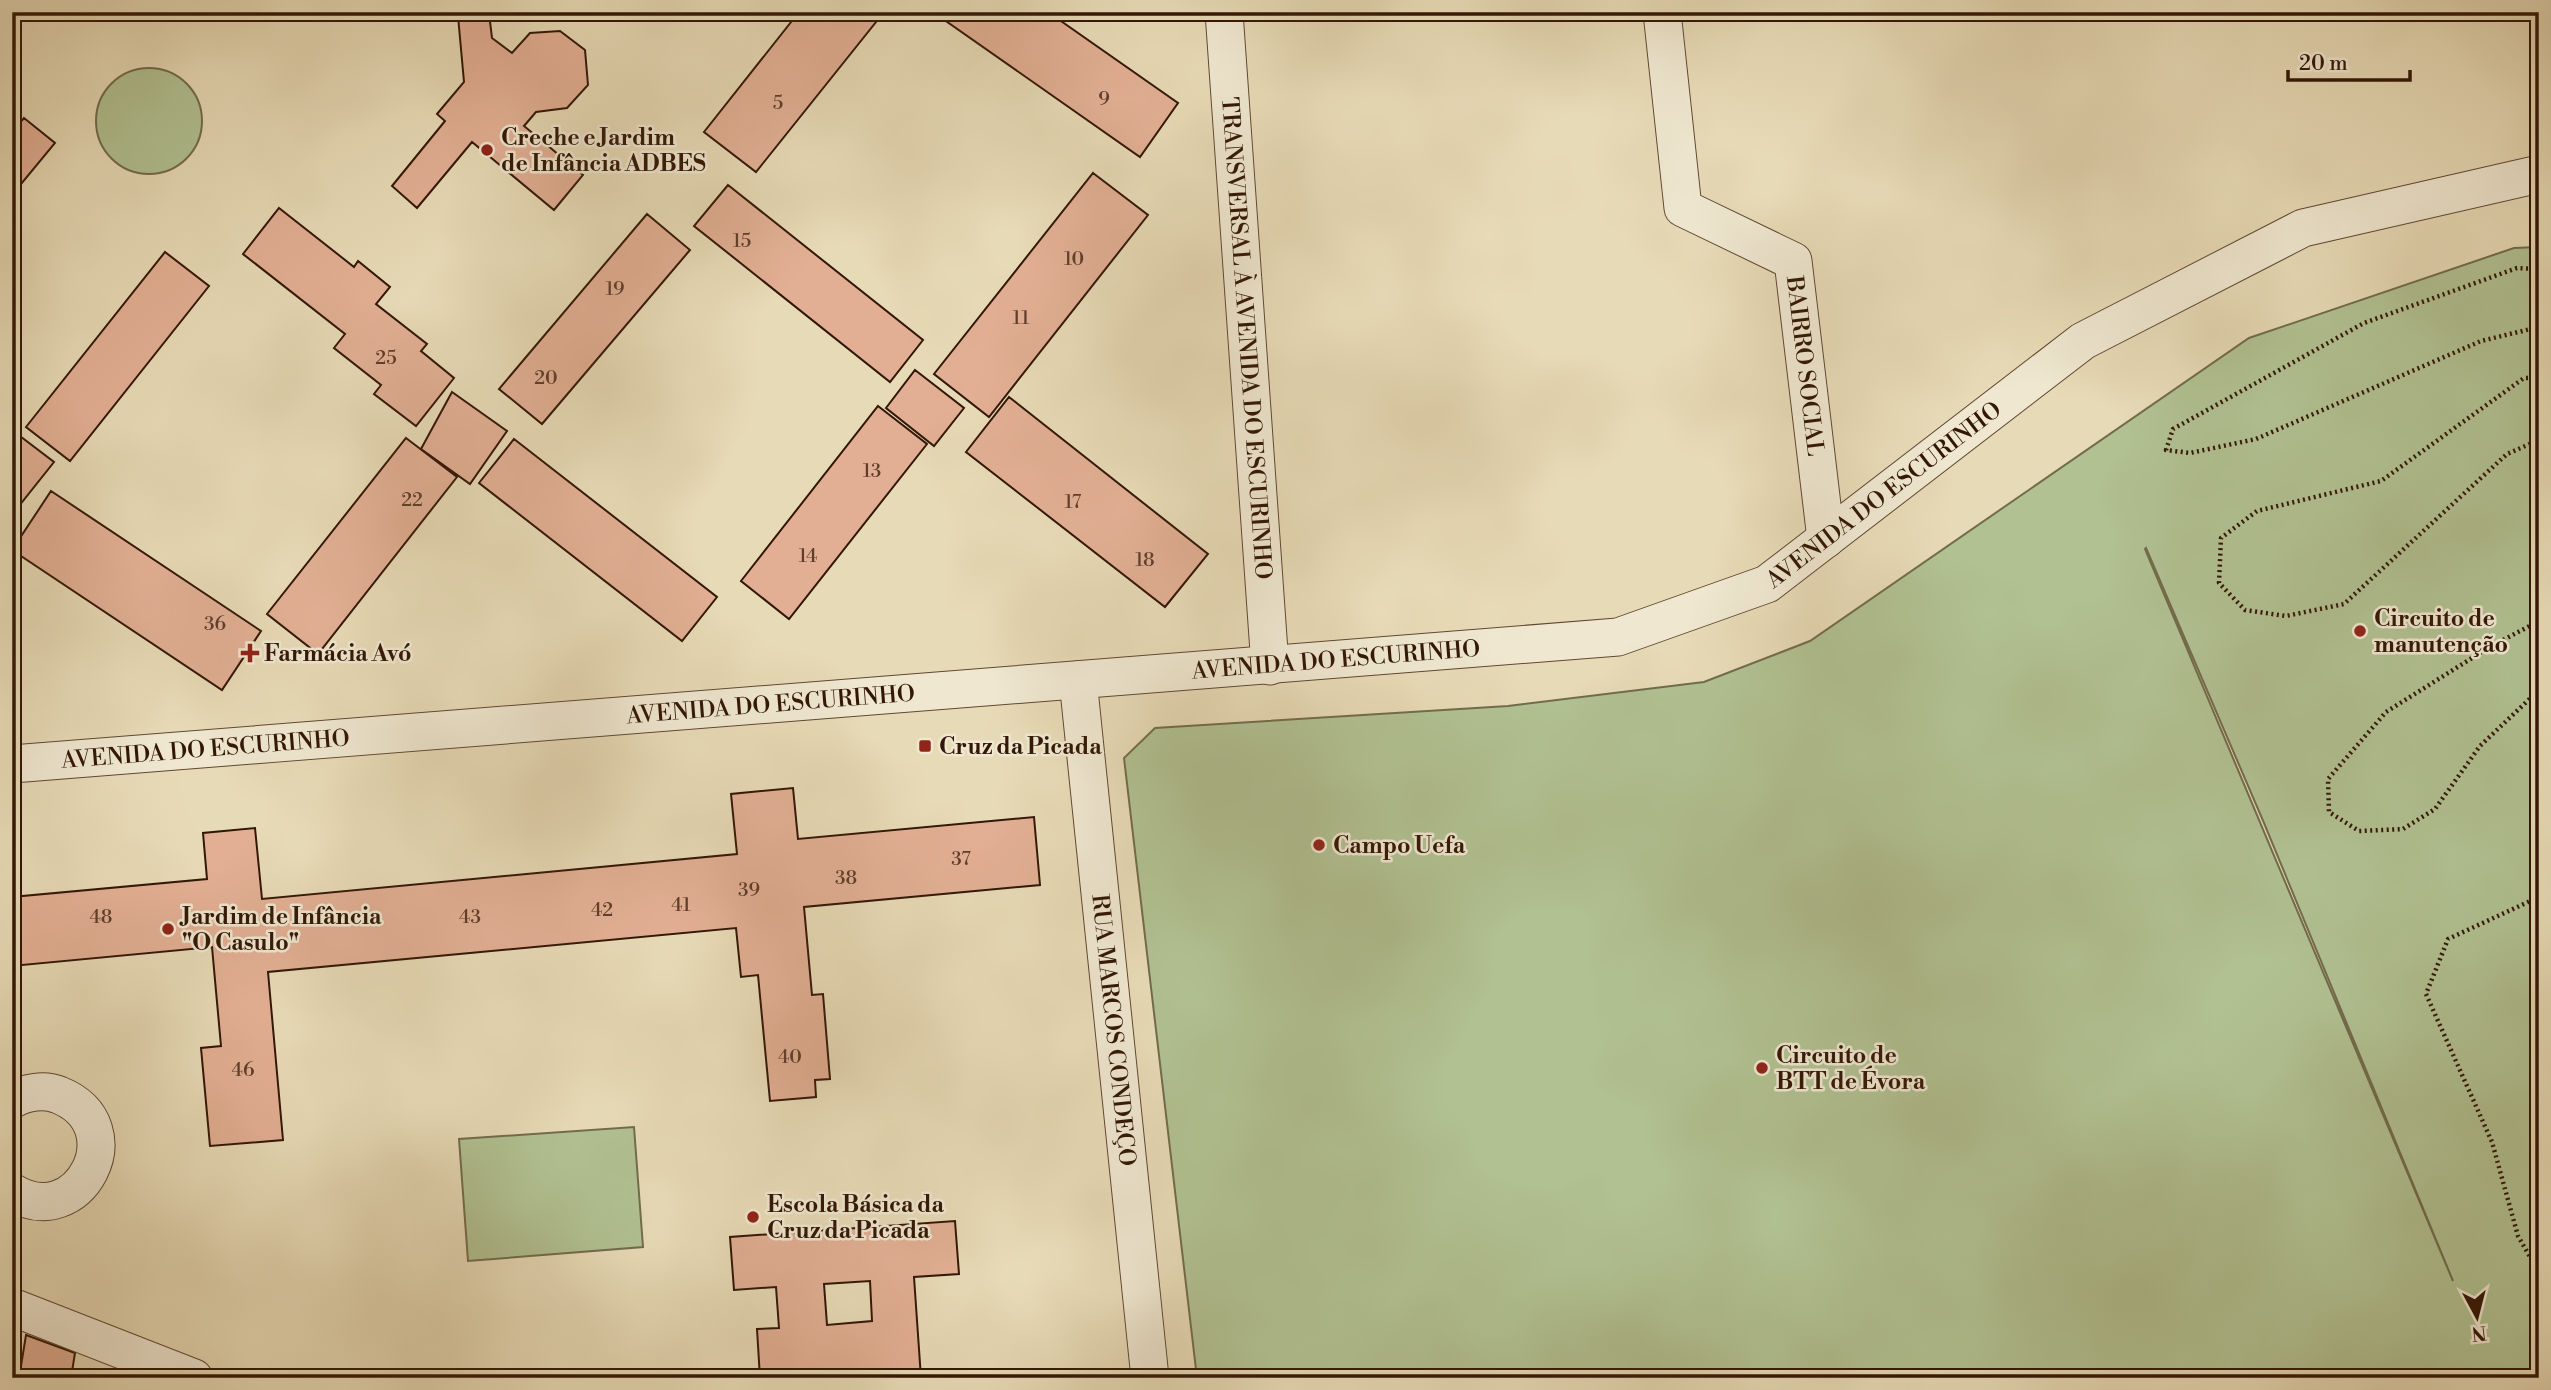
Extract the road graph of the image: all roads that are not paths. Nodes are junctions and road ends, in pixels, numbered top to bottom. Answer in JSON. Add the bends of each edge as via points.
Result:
{"nodes":[{"id":1,"x":1224,"y":12,"type":"edge"},
{"id":2,"x":1662,"y":12,"type":"edge"},
{"id":3,"x":2539,"y":174,"type":"edge"},
{"id":4,"x":1826,"y":539,"type":"junction"},
{"id":5,"x":1270,"y":666,"type":"junction"},
{"id":6,"x":1077,"y":680,"type":"junction"},
{"id":7,"x":12,"y":764,"type":"edge"},
{"id":8,"x":12,"y":1100,"type":"edge"},
{"id":9,"x":12,"y":1192,"type":"edge"},
{"id":10,"x":12,"y":1307,"type":"edge"},
{"id":11,"x":194,"y":1378,"type":"edge"},
{"id":12,"x":1150,"y":1378,"type":"edge"}],
"edges":[{"from":1,"to":5,"type":"street","name":"TRANSVERSAL À AVENIDA DO ESCURINHO"},
{"from":2,"to":4,"type":"street","name":"BAIRRO SOCIAL","via":[[1683,208],[1793,261]]},
{"from":3,"to":4,"type":"street","name":"AVENIDA DO ESCURINHO","via":[[2303,228],[2083,341]]},
{"from":4,"to":5,"type":"street","name":"AVENIDA DO ESCURINHO","via":[[1767,584],[1618,637]]},
{"from":5,"to":6,"type":"street","name":"AVENIDA DO ESCURINHO"},
{"from":6,"to":7,"type":"street","name":"AVENIDA DO ESCURINHO"},
{"from":6,"to":12,"type":"street","name":"RUA MARCOS CONDEÇO"},
{"from":8,"to":9,"type":"street","via":[[35,1092],[70,1099],[93,1126],[97,1144],[87,1178],[74,1191],[39,1202]]},
{"from":10,"to":11,"type":"street"}]}
